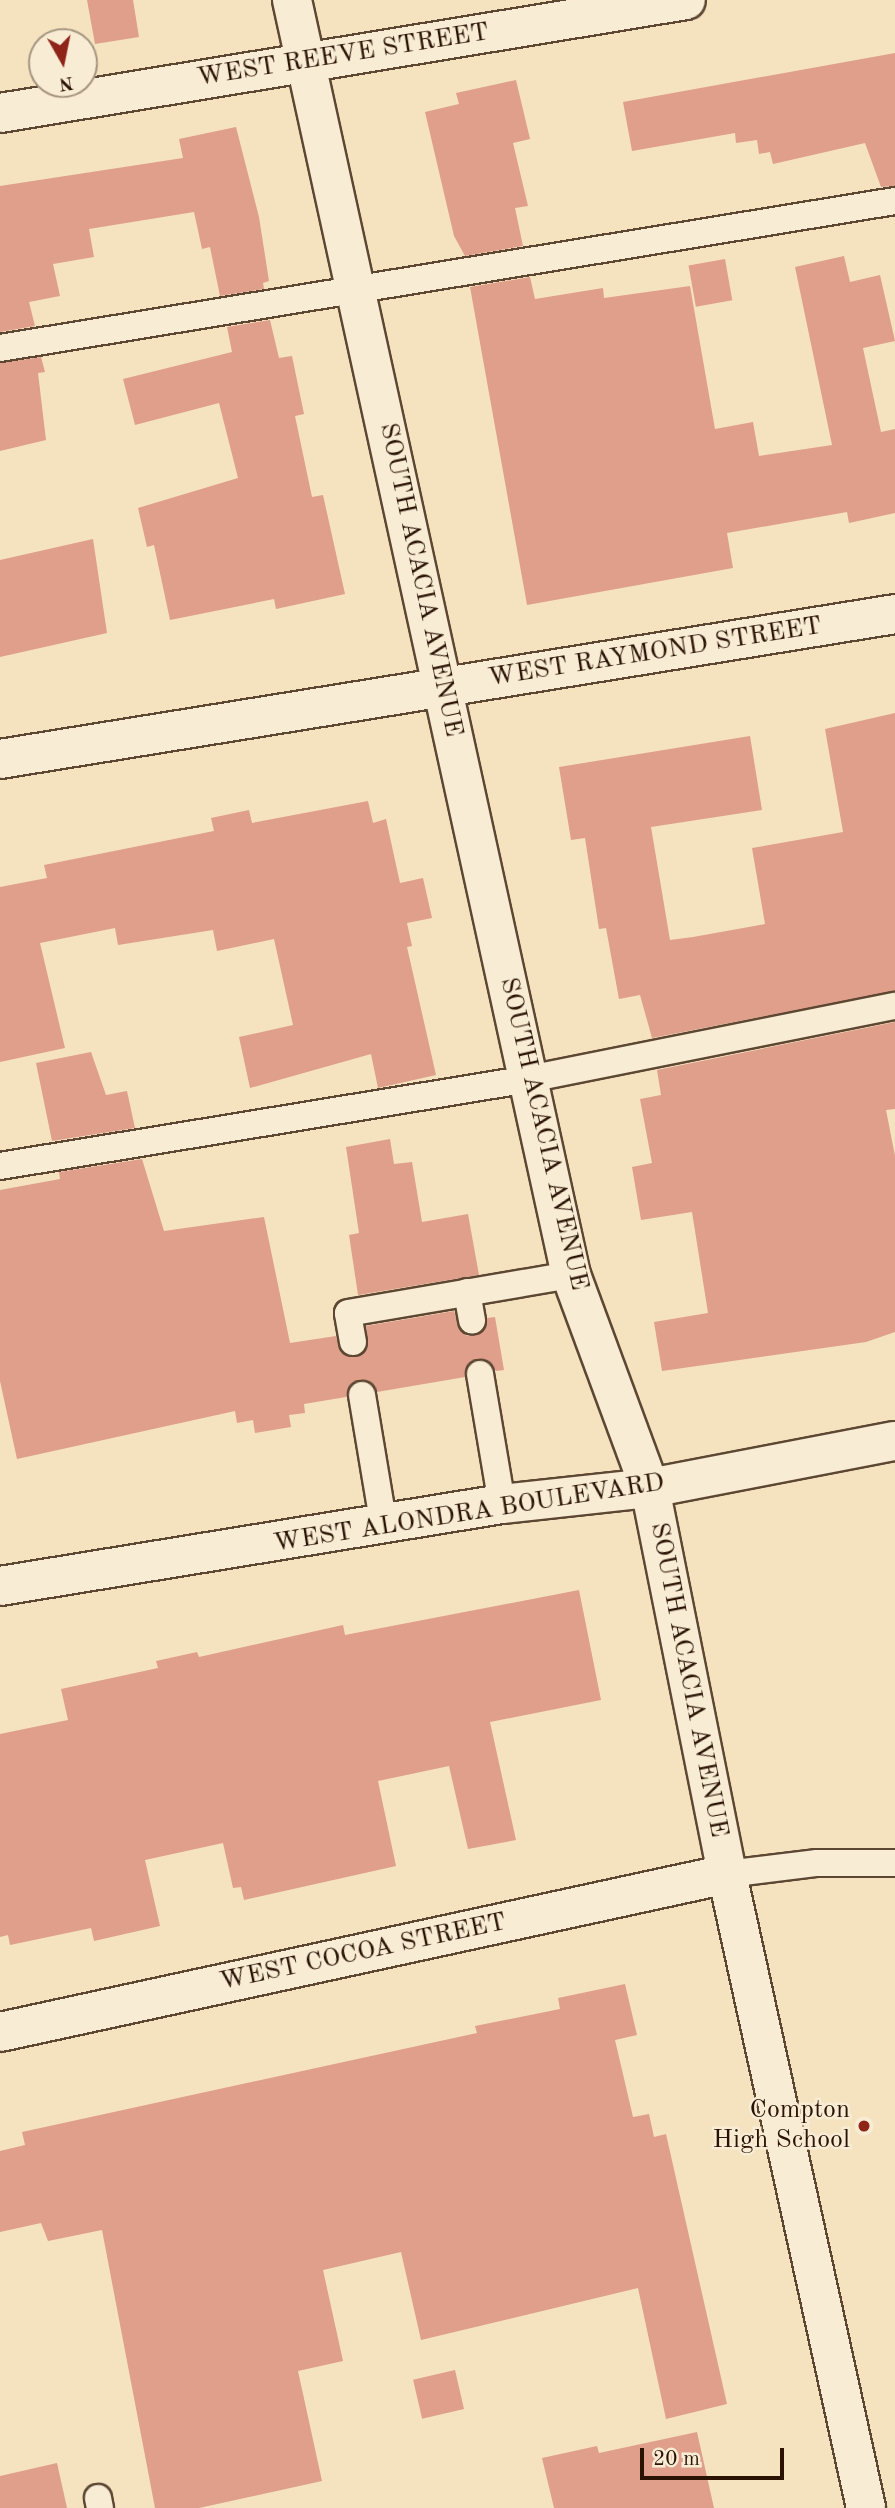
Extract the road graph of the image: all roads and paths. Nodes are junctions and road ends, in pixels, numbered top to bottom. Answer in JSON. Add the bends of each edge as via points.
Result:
{"nodes":[{"id":1,"x":292,"y":0,"type":"edge"},
{"id":2,"x":686,"y":0,"type":"edge"},
{"id":3,"x":306,"y":62,"type":"junction"},
{"id":4,"x":0,"y":113,"type":"edge"},
{"id":5,"x":895,"y":201,"type":"edge"},
{"id":6,"x":356,"y":289,"type":"junction"},
{"id":7,"x":0,"y":348,"type":"edge"},
{"id":8,"x":895,"y":614,"type":"edge"},
{"id":9,"x":444,"y":688,"type":"junction"},
{"id":10,"x":0,"y":759,"type":"edge"},
{"id":11,"x":895,"y":1006,"type":"edge"},
{"id":12,"x":529,"y":1079,"type":"junction"},
{"id":13,"x":0,"y":1166,"type":"edge"},
{"id":14,"x":571,"y":1275,"type":"junction"},
{"id":15,"x":467,"y":1292,"type":"junction"},
{"id":16,"x":472,"y":1321,"type":"dead end"},
{"id":17,"x":354,"y":1342,"type":"dead end"},
{"id":18,"x":480,"y":1374,"type":"dead end"},
{"id":19,"x":362,"y":1395,"type":"dead end"},
{"id":20,"x":895,"y":1441,"type":"edge"},
{"id":21,"x":650,"y":1488,"type":"junction"},
{"id":22,"x":502,"y":1504,"type":"junction"},
{"id":23,"x":384,"y":1526,"type":"junction"},
{"id":24,"x":0,"y":1586,"type":"edge"},
{"id":25,"x":895,"y":1863,"type":"edge"},
{"id":26,"x":727,"y":1874,"type":"junction"},
{"id":27,"x":0,"y":2032,"type":"edge"},
{"id":28,"x":866,"y":2508,"type":"edge"}],
"edges":[{"from":1,"to":3,"type":"street","name":"SOUTH ACACIA AVENUE"},
{"from":2,"to":3,"type":"street","name":"WEST REEVE STREET"},
{"from":3,"to":4,"type":"street","name":"WEST REEVE STREET"},
{"from":3,"to":6,"type":"street","name":"SOUTH ACACIA AVENUE"},
{"from":5,"to":6,"type":"lane"},
{"from":6,"to":7,"type":"lane"},
{"from":6,"to":9,"type":"street","name":"SOUTH ACACIA AVENUE"},
{"from":8,"to":9,"type":"street","name":"WEST RAYMOND STREET"},
{"from":9,"to":10,"type":"street","name":"WEST RAYMOND STREET"},
{"from":9,"to":12,"type":"street","name":"SOUTH ACACIA AVENUE"},
{"from":11,"to":12,"type":"lane"},
{"from":12,"to":13,"type":"lane"},
{"from":12,"to":14,"type":"street","name":"SOUTH ACACIA AVENUE"},
{"from":14,"to":15,"type":"lane"},
{"from":14,"to":21,"type":"street","name":"SOUTH ACACIA AVENUE"},
{"from":15,"to":16,"type":"lane"},
{"from":15,"to":17,"type":"lane","via":[[348,1313]]},
{"from":18,"to":22,"type":"lane"},
{"from":19,"to":23,"type":"lane"},
{"from":20,"to":21,"type":"street","name":"WEST ALONDRA BOULEVARD"},
{"from":21,"to":22,"type":"street","name":"WEST ALONDRA BOULEVARD"},
{"from":21,"to":26,"type":"street","name":"SOUTH ACACIA AVENUE"},
{"from":22,"to":23,"type":"street","name":"WEST ALONDRA BOULEVARD"},
{"from":23,"to":24,"type":"street","name":"WEST ALONDRA BOULEVARD"},
{"from":25,"to":26,"type":"lane","via":[[817,1863]]},
{"from":26,"to":27,"type":"street","name":"WEST COCOA STREET"},
{"from":26,"to":28,"type":"street","name":"SOUTH ACACIA AVENUE"}]}
